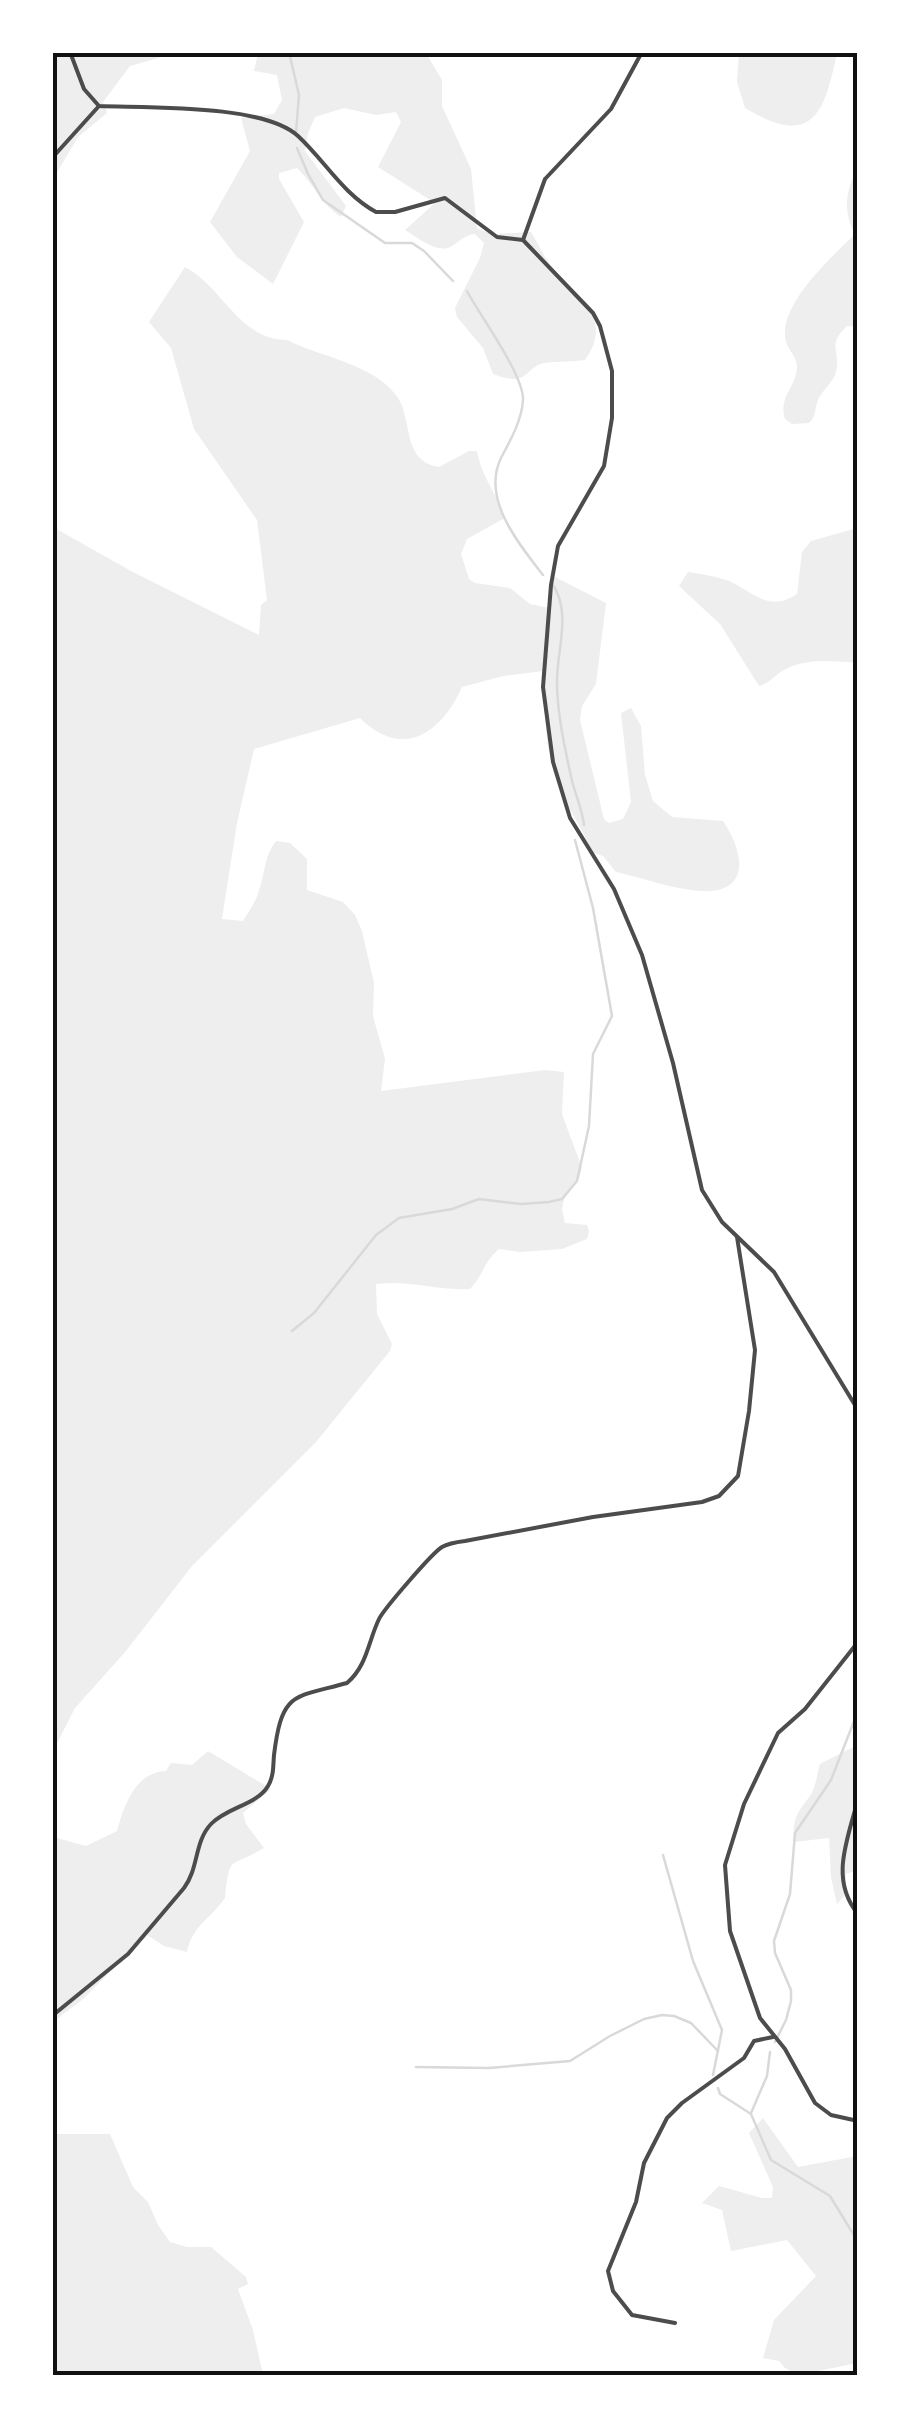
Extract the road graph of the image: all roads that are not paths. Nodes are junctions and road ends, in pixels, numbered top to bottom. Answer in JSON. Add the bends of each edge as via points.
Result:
{"nodes":[{"id":1,"x":70,"y":52,"type":"edge"},
{"id":2,"x":642,"y":52,"type":"edge"},
{"id":3,"x":99,"y":106,"type":"junction"},
{"id":4,"x":52,"y":158,"type":"edge"},
{"id":5,"x":523,"y":240,"type":"junction"},
{"id":6,"x":736,"y":1235,"type":"junction"},
{"id":7,"x":858,"y":1410,"type":"edge"},
{"id":8,"x":858,"y":1642,"type":"edge"},
{"id":9,"x":858,"y":1800,"type":"edge"},
{"id":10,"x":858,"y":1914,"type":"edge"},
{"id":11,"x":52,"y":2016,"type":"edge"},
{"id":12,"x":773,"y":2037,"type":"junction"},
{"id":13,"x":858,"y":2121,"type":"edge"},
{"id":14,"x":675,"y":2324,"type":"dead end"}],
"edges":[{"from":1,"to":3,"type":"street","via":[[84,89]]},
{"from":2,"to":5,"type":"street","via":[[611,110],[545,179]]},
{"from":3,"to":4,"type":"street"},
{"from":3,"to":5,"type":"street","via":[[270,120],[299,138],[376,212],[446,198],[496,237]]},
{"from":5,"to":6,"type":"street","via":[[594,314],[612,372],[604,466],[558,546],[550,585],[544,688],[553,762],[570,818],[614,889],[642,954],[698,1179]]},
{"from":6,"to":7,"type":"street","via":[[774,1272]]},
{"from":6,"to":11,"type":"street","via":[[755,1364],[741,1464],[730,1488],[702,1502],[440,1548],[385,1610],[353,1678],[288,1704],[263,1794],[210,1826],[184,1888],[116,1965]]},
{"from":8,"to":12,"type":"street","via":[[778,1733],[726,1855],[730,1931],[756,2009]]},
{"from":9,"to":10,"type":"street","via":[[842,1875],[844,1894]]},
{"from":12,"to":13,"type":"street","via":[[822,2110]]},
{"from":12,"to":14,"type":"street","via":[[754,2041],[744,2058],[670,2113],[640,2172],[609,2280],[632,2315]]}]}
